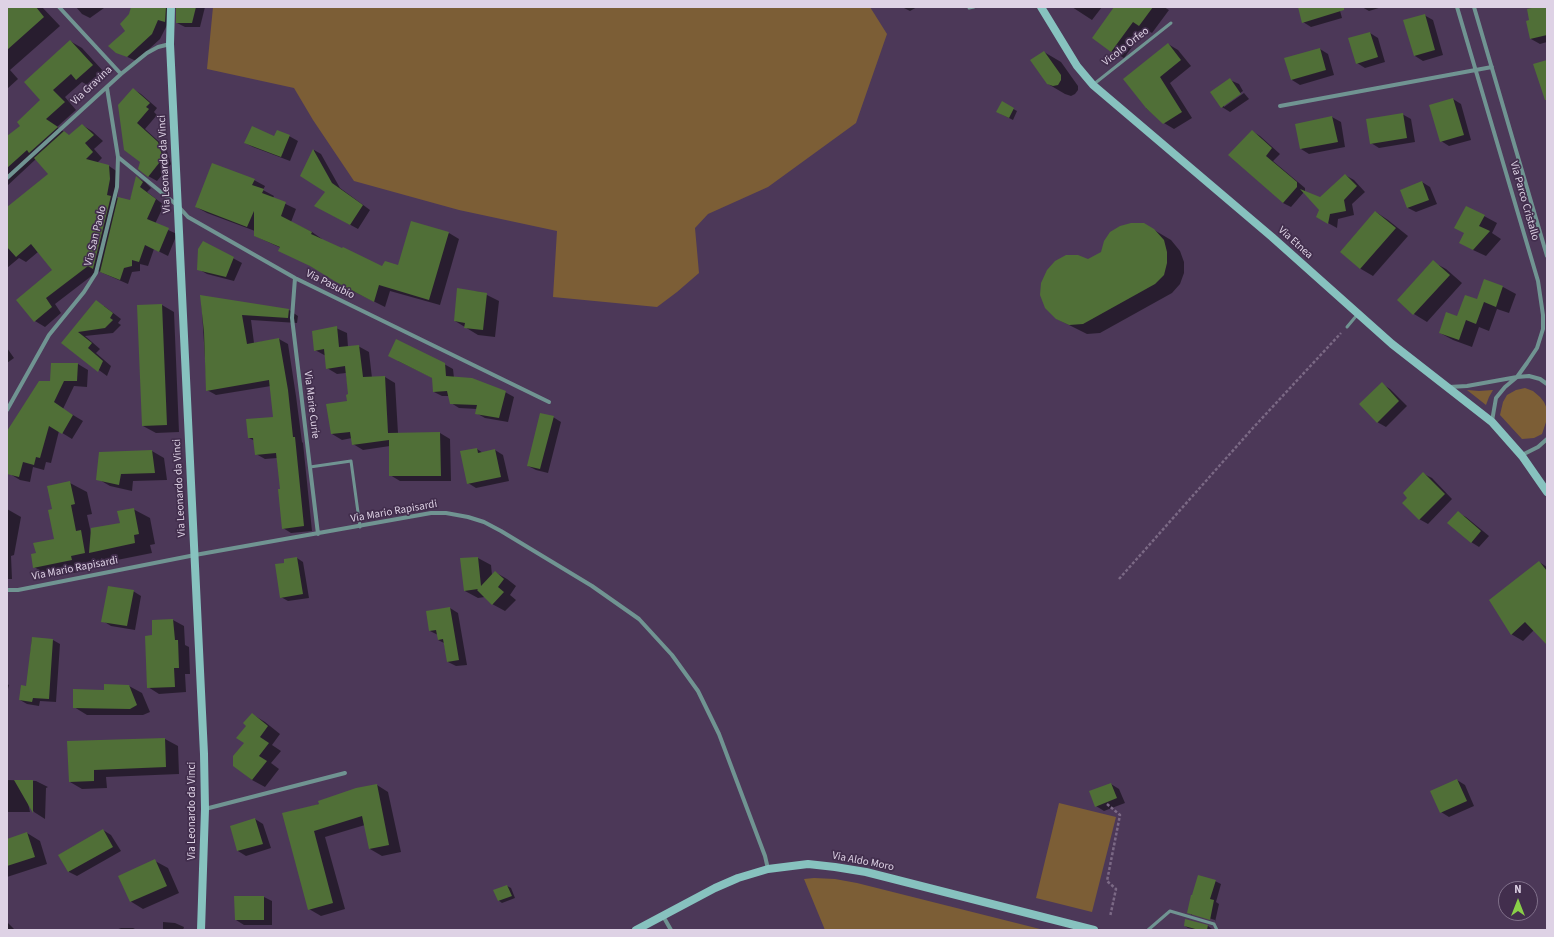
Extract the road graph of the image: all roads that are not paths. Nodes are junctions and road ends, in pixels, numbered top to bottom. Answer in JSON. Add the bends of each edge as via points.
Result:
{"nodes":[{"id":1,"x":59,"y":7,"type":"edge"},
{"id":2,"x":171,"y":7,"type":"edge"},
{"id":3,"x":974,"y":7,"type":"edge"},
{"id":4,"x":1041,"y":7,"type":"edge"},
{"id":5,"x":1457,"y":7,"type":"edge"},
{"id":6,"x":1474,"y":7,"type":"edge"},
{"id":7,"x":969,"y":8,"type":"dead end"},
{"id":8,"x":1171,"y":23,"type":"dead end"},
{"id":9,"x":170,"y":44,"type":"junction"},
{"id":10,"x":1492,"y":66,"type":"junction"},
{"id":11,"x":1476,"y":70,"type":"junction"},
{"id":12,"x":121,"y":74,"type":"junction"},
{"id":13,"x":1093,"y":85,"type":"junction"},
{"id":14,"x":108,"y":88,"type":"junction"},
{"id":15,"x":1280,"y":106,"type":"dead end"},
{"id":16,"x":118,"y":158,"type":"junction"},
{"id":17,"x":7,"y":178,"type":"edge"},
{"id":18,"x":178,"y":206,"type":"junction"},
{"id":19,"x":1547,"y":256,"type":"edge"},
{"id":20,"x":295,"y":278,"type":"junction"},
{"id":21,"x":1358,"y":314,"type":"junction"},
{"id":22,"x":1347,"y":327,"type":"road end"},
{"id":23,"x":1517,"y":377,"type":"junction"},
{"id":24,"x":1547,"y":384,"type":"edge"},
{"id":25,"x":1448,"y":387,"type":"junction"},
{"id":26,"x":549,"y":402,"type":"dead end"},
{"id":27,"x":7,"y":410,"type":"edge"},
{"id":28,"x":1492,"y":422,"type":"junction"},
{"id":29,"x":1547,"y":439,"type":"edge"},
{"id":30,"x":1522,"y":456,"type":"junction"},
{"id":31,"x":310,"y":467,"type":"junction"},
{"id":32,"x":1545,"y":489,"type":"edge"},
{"id":33,"x":360,"y":527,"type":"junction"},
{"id":34,"x":318,"y":534,"type":"junction"},
{"id":35,"x":195,"y":555,"type":"junction"},
{"id":36,"x":7,"y":590,"type":"edge"},
{"id":37,"x":345,"y":773,"type":"dead end"},
{"id":38,"x":205,"y":809,"type":"junction"},
{"id":39,"x":768,"y":869,"type":"junction"},
{"id":40,"x":663,"y":916,"type":"junction"},
{"id":41,"x":201,"y":930,"type":"edge"},
{"id":42,"x":636,"y":930,"type":"edge"},
{"id":43,"x":671,"y":930,"type":"edge"},
{"id":44,"x":1094,"y":930,"type":"edge"},
{"id":45,"x":1148,"y":930,"type":"edge"},
{"id":46,"x":1217,"y":930,"type":"edge"}],
"edges":[{"from":1,"to":12,"type":"street"},
{"from":2,"to":9,"type":"main road"},
{"from":3,"to":7,"type":"lane"},
{"from":4,"to":13,"type":"main road","name":"Via Etnea","via":[[1077,66]]},
{"from":5,"to":11,"type":"street","name":"Via Parco Cristallo"},
{"from":6,"to":10,"type":"street","name":"Via Parco Cristallo"},
{"from":8,"to":13,"type":"lane","name":"Vicolo Orfeo"},
{"from":9,"to":12,"type":"street","name":"Via Gravina","via":[[146,53]]},
{"from":9,"to":18,"type":"main road","name":"Via Leonardo da Vinci"},
{"from":10,"to":11,"type":"street"},
{"from":10,"to":19,"type":"street","name":"Via Parco Cristallo"},
{"from":11,"to":15,"type":"street"},
{"from":11,"to":23,"type":"street","name":"Via Parco Cristallo","via":[[1542,302],[1543,329],[1537,348]]},
{"from":12,"to":14,"type":"street","name":"Via Gravina"},
{"from":13,"to":21,"type":"main road","name":"Via Etnea","via":[[1272,237]]},
{"from":14,"to":16,"type":"street","name":"Via San Paolo"},
{"from":14,"to":17,"type":"street","name":"Via Gravina"},
{"from":16,"to":18,"type":"street","name":"Via Pasubio"},
{"from":16,"to":27,"type":"street","name":"Via San Paolo","via":[[117,187],[96,273],[49,335]]},
{"from":18,"to":20,"type":"street","name":"Via Pasubio","via":[[188,217]]},
{"from":18,"to":35,"type":"main road","name":"Via Leonardo da Vinci"},
{"from":20,"to":26,"type":"street","name":"Via Pasubio"},
{"from":20,"to":31,"type":"street","name":"Via Marie Curie","via":[[292,318]]},
{"from":21,"to":22,"type":"lane"},
{"from":21,"to":25,"type":"main road","name":"Via Etnea"},
{"from":23,"to":24,"type":"street","via":[[1529,376]]},
{"from":23,"to":25,"type":"street"},
{"from":23,"to":28,"type":"street","name":"Via Parco Cristallo","via":[[1496,398]]},
{"from":25,"to":28,"type":"main road","name":"Via Etnea"},
{"from":28,"to":30,"type":"main road","name":"Via Etnea"},
{"from":29,"to":30,"type":"street"},
{"from":30,"to":32,"type":"main road","name":"Via Etnea"},
{"from":31,"to":33,"type":"lane","via":[[351,461]]},
{"from":31,"to":34,"type":"street","name":"Via Marie Curie"},
{"from":33,"to":34,"type":"street","name":"Via Mario Rapisardi"},
{"from":33,"to":39,"type":"street","name":"Via Mario Rapisardi","via":[[431,513],[446,513],[484,522],[592,586],[639,619],[672,655],[698,691],[730,760]]},
{"from":34,"to":35,"type":"street","name":"Via Mario Rapisardi"},
{"from":35,"to":36,"type":"street","name":"Via Mario Rapisardi","via":[[18,590]]},
{"from":35,"to":38,"type":"main road","name":"Via Leonardo da Vinci"},
{"from":37,"to":38,"type":"street"},
{"from":38,"to":41,"type":"main road","name":"Via Leonardo da Vinci"},
{"from":39,"to":40,"type":"main road","name":"Via Aldo Moro","via":[[715,888]]},
{"from":39,"to":44,"type":"main road","name":"Via Aldo Moro","via":[[808,864],[866,872]]},
{"from":40,"to":42,"type":"main road","name":"Via Aldo Moro"},
{"from":40,"to":43,"type":"street"},
{"from":45,"to":46,"type":"lane","via":[[1170,911],[1214,924]]}]}
